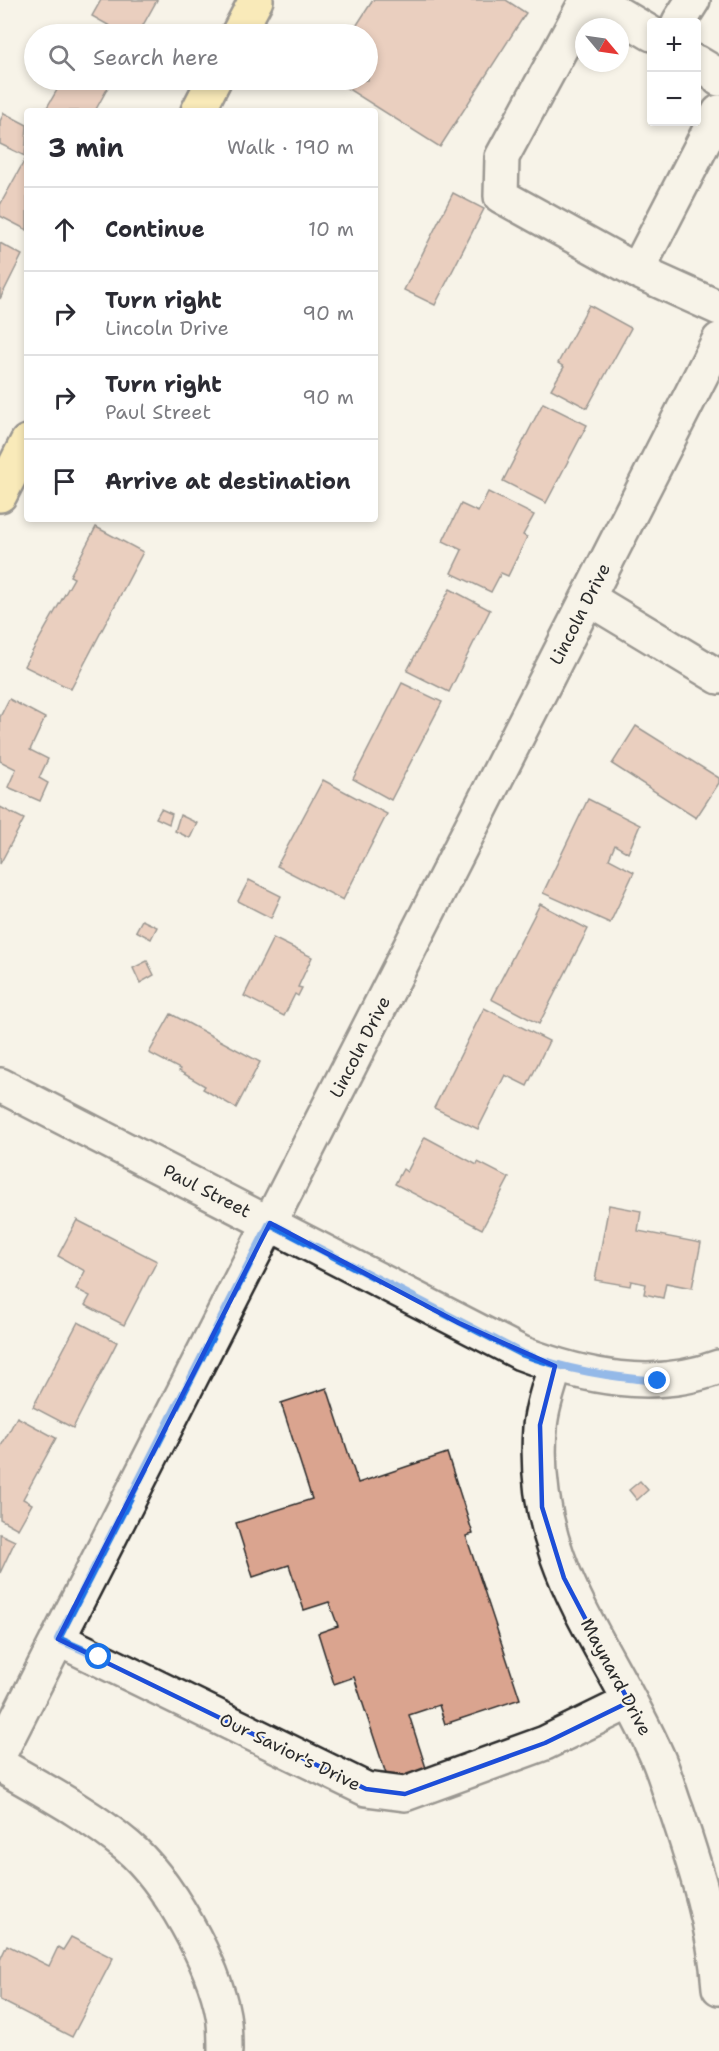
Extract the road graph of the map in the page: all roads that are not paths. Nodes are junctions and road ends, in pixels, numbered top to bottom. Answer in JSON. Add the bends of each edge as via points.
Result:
{"nodes":[{"id":1,"x":256,"y":0,"type":"edge"},
{"id":2,"x":587,"y":0,"type":"edge"},
{"id":3,"x":595,"y":0,"type":"edge"},
{"id":4,"x":693,"y":0,"type":"edge"},
{"id":5,"x":682,"y":18,"type":"edge"},
{"id":6,"x":243,"y":24,"type":"edge"},
{"id":7,"x":647,"y":32,"type":"edge"},
{"id":8,"x":701,"y":65,"type":"edge"},
{"id":9,"x":719,"y":79,"type":"edge"},
{"id":10,"x":209,"y":90,"type":"edge"},
{"id":11,"x":200,"y":108,"type":"edge"},
{"id":12,"x":719,"y":112,"type":"edge"},
{"id":13,"x":637,"y":271,"type":"junction"},
{"id":14,"x":719,"y":308,"type":"edge"},
{"id":15,"x":719,"y":340,"type":"edge"},
{"id":16,"x":24,"y":448,"type":"edge"},
{"id":17,"x":0,"y":495,"type":"edge"},
{"id":18,"x":588,"y":598,"type":"junction"},
{"id":19,"x":719,"y":677,"type":"edge"},
{"id":20,"x":0,"y":1085,"type":"edge"},
{"id":21,"x":270,"y":1223,"type":"junction"},
{"id":22,"x":555,"y":1366,"type":"junction"},
{"id":23,"x":719,"y":1367,"type":"edge"},
{"id":24,"x":58,"y":1639,"type":"junction"},
{"id":25,"x":629,"y":1702,"type":"junction"},
{"id":26,"x":0,"y":1753,"type":"edge"},
{"id":27,"x":0,"y":1765,"type":"edge"},
{"id":28,"x":719,"y":1988,"type":"edge"},
{"id":29,"x":225,"y":2051,"type":"edge"}],
"edges":[{"from":1,"to":6,"type":"main road"},
{"from":2,"to":13,"type":"street","via":[[502,157],[501,196]]},
{"from":3,"to":7,"type":"street"},
{"from":4,"to":5,"type":"street"},
{"from":8,"to":9,"type":"street"},
{"from":10,"to":11,"type":"main road"},
{"from":12,"to":13,"type":"street"},
{"from":13,"to":14,"type":"street"},
{"from":15,"to":18,"type":"street","name":"Lincoln Drive"},
{"from":16,"to":17,"type":"main road"},
{"from":18,"to":19,"type":"street"},
{"from":18,"to":21,"type":"street","name":"Lincoln Drive"},
{"from":20,"to":21,"type":"street","name":"Paul Street"},
{"from":21,"to":22,"type":"street","name":"Paul Street","via":[[459,1323]]},
{"from":21,"to":24,"type":"street","name":"Lincoln Drive"},
{"from":22,"to":23,"type":"street","name":"Paul Street","via":[[604,1377],[658,1381],[696,1376]]},
{"from":22,"to":25,"type":"street","name":"Maynard Drive","via":[[540,1425],[542,1507],[564,1578]]},
{"from":24,"to":25,"type":"street","name":"Our Savior's Drive","via":[[366,1789],[386,1792],[405,1794],[545,1743]]},
{"from":24,"to":26,"type":"street","name":"Lincoln Drive"},
{"from":25,"to":28,"type":"street","name":"Maynard Drive","via":[[658,1757],[699,1879]]},
{"from":27,"to":29,"type":"street","via":[[69,1805],[128,1847],[163,1886],[193,1935],[212,1977],[223,2014]]}]}
